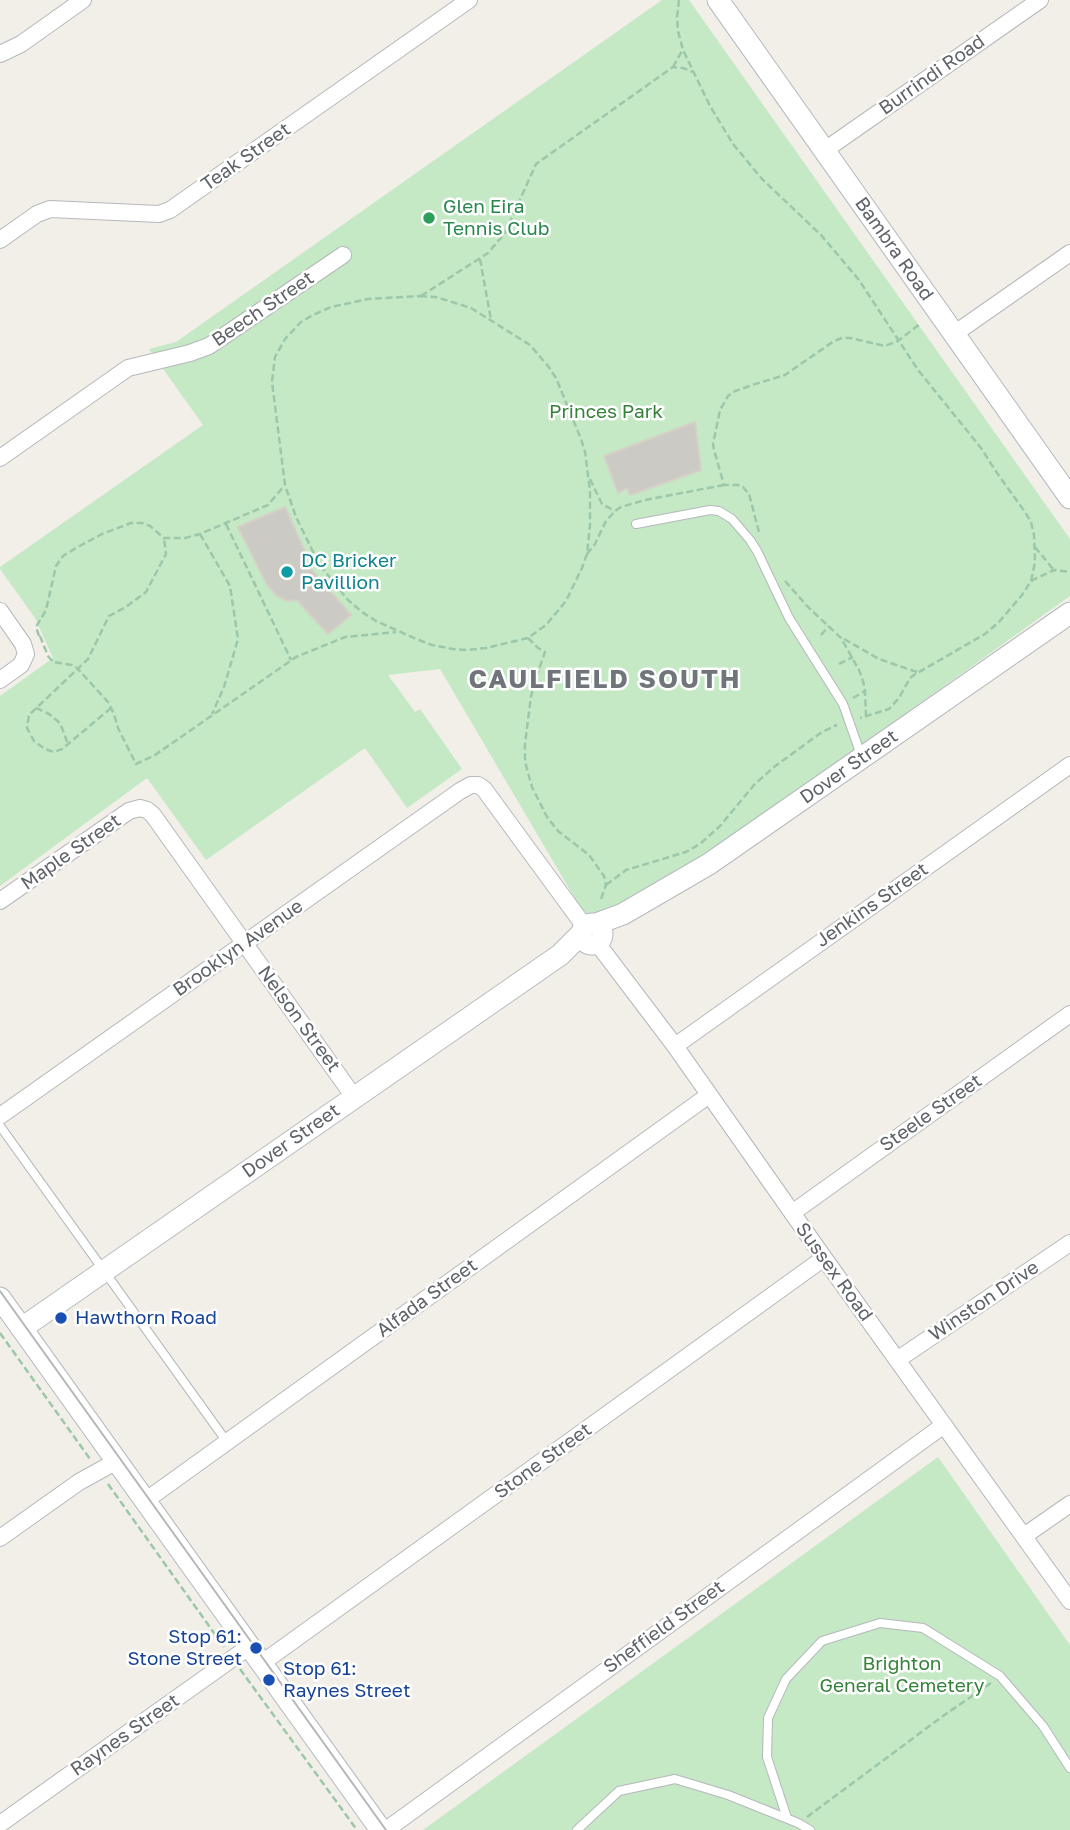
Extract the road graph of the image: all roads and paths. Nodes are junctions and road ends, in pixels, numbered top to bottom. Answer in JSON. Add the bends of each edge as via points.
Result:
{"nodes":[{"id":1,"x":83,"y":0,"type":"edge"},
{"id":2,"x":469,"y":0,"type":"edge"},
{"id":3,"x":679,"y":0,"type":"edge"},
{"id":4,"x":718,"y":0,"type":"edge"},
{"id":5,"x":1040,"y":0,"type":"edge"},
{"id":6,"x":683,"y":50,"type":"junction"},
{"id":7,"x":0,"y":54,"type":"edge"},
{"id":8,"x":673,"y":66,"type":"junction"},
{"id":9,"x":693,"y":72,"type":"junction"},
{"id":10,"x":825,"y":150,"type":"junction"},
{"id":11,"x":0,"y":240,"type":"edge"},
{"id":12,"x":1070,"y":253,"type":"edge"},
{"id":13,"x":342,"y":255,"type":"dead end"},
{"id":14,"x":480,"y":259,"type":"junction"},
{"id":15,"x":421,"y":296,"type":"junction"},
{"id":16,"x":491,"y":320,"type":"junction"},
{"id":17,"x":921,"y":323,"type":"dead end"},
{"id":18,"x":954,"y":334,"type":"junction"},
{"id":19,"x":898,"y":341,"type":"junction"},
{"id":20,"x":0,"y":458,"type":"edge"},
{"id":21,"x":588,"y":476,"type":"junction"},
{"id":22,"x":285,"y":485,"type":"junction"},
{"id":23,"x":724,"y":485,"type":"junction"},
{"id":24,"x":1070,"y":498,"type":"edge"},
{"id":25,"x":615,"y":511,"type":"junction"},
{"id":26,"x":226,"y":524,"type":"junction"},
{"id":27,"x":636,"y":524,"type":"dead end"},
{"id":28,"x":200,"y":534,"type":"junction"},
{"id":29,"x":761,"y":537,"type":"dead end"},
{"id":30,"x":164,"y":538,"type":"junction"},
{"id":31,"x":1035,"y":547,"type":"junction"},
{"id":32,"x":587,"y":554,"type":"junction"},
{"id":33,"x":1054,"y":570,"type":"junction"},
{"id":34,"x":1070,"y":572,"type":"edge"},
{"id":35,"x":780,"y":574,"type":"dead end"},
{"id":36,"x":1031,"y":581,"type":"junction"},
{"id":37,"x":0,"y":611,"type":"edge"},
{"id":38,"x":1070,"y":613,"type":"edge"},
{"id":39,"x":829,"y":626,"type":"junction"},
{"id":40,"x":398,"y":632,"type":"junction"},
{"id":41,"x":821,"y":635,"type":"dead end"},
{"id":42,"x":40,"y":636,"type":"junction"},
{"id":43,"x":528,"y":638,"type":"junction"},
{"id":44,"x":841,"y":638,"type":"junction"},
{"id":45,"x":25,"y":650,"type":"junction"},
{"id":46,"x":852,"y":657,"type":"junction"},
{"id":47,"x":291,"y":660,"type":"junction"},
{"id":48,"x":839,"y":664,"type":"dead end"},
{"id":49,"x":77,"y":668,"type":"junction"},
{"id":50,"x":917,"y":671,"type":"junction"},
{"id":51,"x":0,"y":680,"type":"edge"},
{"id":52,"x":36,"y":708,"type":"junction"},
{"id":53,"x":111,"y":708,"type":"junction"},
{"id":54,"x":866,"y":716,"type":"junction"},
{"id":55,"x":210,"y":717,"type":"junction"},
{"id":56,"x":849,"y":720,"type":"junction"},
{"id":57,"x":68,"y":744,"type":"junction"},
{"id":58,"x":862,"y":758,"type":"junction"},
{"id":59,"x":1070,"y":765,"type":"edge"},
{"id":60,"x":478,"y":785,"type":"joint"},
{"id":61,"x":144,"y":808,"type":"joint"},
{"id":62,"x":606,"y":885,"type":"junction"},
{"id":63,"x":0,"y":901,"type":"edge"},
{"id":64,"x":592,"y":931,"type":"junction"},
{"id":65,"x":244,"y":943,"type":"junction"},
{"id":66,"x":1070,"y":1014,"type":"edge"},
{"id":67,"x":675,"y":1046,"type":"junction"},
{"id":68,"x":709,"y":1095,"type":"junction"},
{"id":69,"x":354,"y":1097,"type":"junction"},
{"id":70,"x":0,"y":1116,"type":"edge"},
{"id":71,"x":0,"y":1126,"type":"edge"},
{"id":72,"x":792,"y":1213,"type":"junction"},
{"id":73,"x":1070,"y":1243,"type":"edge"},
{"id":74,"x":824,"y":1258,"type":"junction"},
{"id":75,"x":103,"y":1271,"type":"junction"},
{"id":76,"x":0,"y":1298,"type":"edge"},
{"id":77,"x":22,"y":1328,"type":"junction"},
{"id":78,"x":0,"y":1333,"type":"edge"},
{"id":79,"x":897,"y":1360,"type":"junction"},
{"id":80,"x":944,"y":1425,"type":"junction"},
{"id":81,"x":227,"y":1442,"type":"junction"},
{"id":82,"x":106,"y":1463,"type":"junction"},
{"id":83,"x":145,"y":1501,"type":"junction"},
{"id":84,"x":1070,"y":1504,"type":"edge"},
{"id":85,"x":1024,"y":1536,"type":"junction"},
{"id":86,"x":0,"y":1538,"type":"edge"},
{"id":87,"x":1070,"y":1601,"type":"edge"},
{"id":88,"x":248,"y":1656,"type":"junction"},
{"id":89,"x":1000,"y":1676,"type":"junction"},
{"id":90,"x":1070,"y":1768,"type":"edge"},
{"id":91,"x":787,"y":1818,"type":"junction"},
{"id":92,"x":798,"y":1823,"type":"junction"},
{"id":93,"x":0,"y":1824,"type":"edge"},
{"id":94,"x":357,"y":1830,"type":"edge"},
{"id":95,"x":384,"y":1830,"type":"edge"},
{"id":96,"x":577,"y":1830,"type":"edge"},
{"id":97,"x":810,"y":1830,"type":"edge"}],
"edges":[{"from":1,"to":7,"type":"street"},
{"from":2,"to":11,"type":"street","name":"Teak Street","via":[[170,210],[159,214],[50,209]]},
{"from":3,"to":6,"type":"path"},
{"from":4,"to":10,"type":"street","name":"Bambra Road"},
{"from":5,"to":10,"type":"street","name":"Burrindi Road"},
{"from":6,"to":8,"type":"path"},
{"from":6,"to":9,"type":"path"},
{"from":8,"to":9,"type":"path"},
{"from":8,"to":14,"type":"path","via":[[536,164],[505,233]]},
{"from":9,"to":19,"type":"path","via":[[744,159],[839,256]]},
{"from":10,"to":18,"type":"street","name":"Bambra Road"},
{"from":12,"to":18,"type":"street"},
{"from":13,"to":20,"type":"street","name":"Beech Street","via":[[209,346],[128,369]]},
{"from":14,"to":15,"type":"path"},
{"from":14,"to":16,"type":"path"},
{"from":15,"to":16,"type":"path","via":[[471,308]]},
{"from":15,"to":22,"type":"path","via":[[331,307],[301,322],[285,339],[275,357],[272,382]]},
{"from":16,"to":21,"type":"path","via":[[530,345],[556,378],[581,439]]},
{"from":17,"to":19,"type":"path"},
{"from":18,"to":24,"type":"street","name":"Bambra Road"},
{"from":19,"to":23,"type":"path","via":[[885,346],[842,338],[785,375],[733,392],[720,410],[713,444]]},
{"from":19,"to":31,"type":"path","via":[[1026,512]]},
{"from":21,"to":25,"type":"path","via":[[602,504]]},
{"from":21,"to":32,"type":"path"},
{"from":22,"to":26,"type":"path","via":[[268,505]]},
{"from":22,"to":40,"type":"path","via":[[306,540],[331,581],[362,612]]},
{"from":23,"to":25,"type":"path","via":[[645,500]]},
{"from":23,"to":29,"type":"path","via":[[746,490]]},
{"from":25,"to":32,"type":"path"},
{"from":26,"to":28,"type":"path"},
{"from":26,"to":47,"type":"path"},
{"from":27,"to":56,"type":"lane","via":[[710,510],[733,519],[757,551],[785,611]]},
{"from":28,"to":30,"type":"path"},
{"from":28,"to":55,"type":"path","via":[[230,586],[238,639]]},
{"from":30,"to":42,"type":"path","via":[[150,526],[131,523],[63,556],[37,627]]},
{"from":30,"to":49,"type":"path","via":[[166,554],[146,592],[109,616],[88,659]]},
{"from":31,"to":33,"type":"path"},
{"from":31,"to":36,"type":"path"},
{"from":32,"to":43,"type":"path","via":[[566,601]]},
{"from":33,"to":34,"type":"path"},
{"from":33,"to":36,"type":"path"},
{"from":35,"to":39,"type":"path"},
{"from":36,"to":50,"type":"path","via":[[992,628]]},
{"from":37,"to":45,"type":"street"},
{"from":38,"to":58,"type":"street","name":"Dover Street"},
{"from":39,"to":41,"type":"path"},
{"from":39,"to":44,"type":"path"},
{"from":40,"to":43,"type":"path","via":[[432,645],[466,650]]},
{"from":40,"to":47,"type":"path","via":[[345,637]]},
{"from":42,"to":45,"type":"path"},
{"from":42,"to":49,"type":"path","via":[[53,662]]},
{"from":43,"to":62,"type":"path","via":[[545,652],[531,696],[525,744],[532,787],[547,817],[589,855]]},
{"from":44,"to":46,"type":"path"},
{"from":44,"to":50,"type":"path","via":[[879,659]]},
{"from":45,"to":51,"type":"street","via":[[21,665]]},
{"from":46,"to":48,"type":"path"},
{"from":46,"to":54,"type":"path","via":[[865,691]]},
{"from":47,"to":55,"type":"path"},
{"from":49,"to":52,"type":"path"},
{"from":49,"to":53,"type":"path"},
{"from":50,"to":54,"type":"path","via":[[894,704]]},
{"from":52,"to":57,"type":"path","via":[[60,723]]},
{"from":52,"to":57,"type":"path","via":[[29,715],[27,729],[34,741],[54,752]]},
{"from":53,"to":55,"type":"path","via":[[136,764]]},
{"from":53,"to":57,"type":"path"},
{"from":54,"to":56,"type":"path"},
{"from":56,"to":58,"type":"lane"},
{"from":56,"to":62,"type":"path","via":[[786,757],[693,849],[626,870]]},
{"from":58,"to":64,"type":"street","name":"Dover Street","via":[[709,864]]},
{"from":59,"to":67,"type":"street","name":"Jenkins Street"},
{"from":60,"to":64,"type":"street","name":"Sussex Road"},
{"from":60,"to":65,"type":"street","name":"Brooklyn Avenue","via":[[460,791]]},
{"from":61,"to":63,"type":"street","name":"Maple Street","via":[[129,811]]},
{"from":61,"to":65,"type":"street","name":"Nelson Street"},
{"from":62,"to":64,"type":"path"},
{"from":64,"to":67,"type":"street","name":"Sussex Road"},
{"from":64,"to":69,"type":"street","name":"Dover Street"},
{"from":65,"to":69,"type":"street","name":"Nelson Street"},
{"from":65,"to":70,"type":"street","name":"Brooklyn Avenue"},
{"from":66,"to":72,"type":"street","name":"Steele Street"},
{"from":67,"to":68,"type":"street","name":"Sussex Road"},
{"from":68,"to":72,"type":"street","name":"Sussex Road"},
{"from":68,"to":81,"type":"street","name":"Alfada Street"},
{"from":69,"to":75,"type":"street","name":"Dover Street"},
{"from":71,"to":75,"type":"lane"},
{"from":72,"to":74,"type":"street","name":"Sussex Road"},
{"from":73,"to":79,"type":"street","name":"Winston Drive"},
{"from":74,"to":79,"type":"street","name":"Sussex Road"},
{"from":74,"to":88,"type":"street","name":"Stone Street"},
{"from":75,"to":77,"type":"street","name":"Dover Street"},
{"from":75,"to":81,"type":"lane"},
{"from":76,"to":77,"type":"street"},
{"from":77,"to":82,"type":"street"},
{"from":78,"to":82,"type":"path"},
{"from":79,"to":80,"type":"street","name":"Sussex Road"},
{"from":80,"to":85,"type":"street","name":"Sussex Road"},
{"from":80,"to":95,"type":"street","name":"Sheffield Street"},
{"from":81,"to":83,"type":"street","name":"Alfada Street"},
{"from":82,"to":83,"type":"street"},
{"from":82,"to":86,"type":"street"},
{"from":82,"to":88,"type":"path"},
{"from":83,"to":88,"type":"street"},
{"from":84,"to":85,"type":"street"},
{"from":85,"to":87,"type":"street","name":"Sussex Road"},
{"from":88,"to":93,"type":"street","name":"Raynes Street"},
{"from":88,"to":94,"type":"path"},
{"from":88,"to":95,"type":"street"},
{"from":89,"to":90,"type":"lane","via":[[1043,1726]]},
{"from":89,"to":91,"type":"lane","via":[[923,1628],[880,1623],[822,1642],[786,1679],[768,1718],[767,1757]]},
{"from":89,"to":92,"type":"path"},
{"from":91,"to":92,"type":"lane"},
{"from":91,"to":96,"type":"lane","via":[[675,1779],[619,1791]]},
{"from":92,"to":97,"type":"lane"}]}
